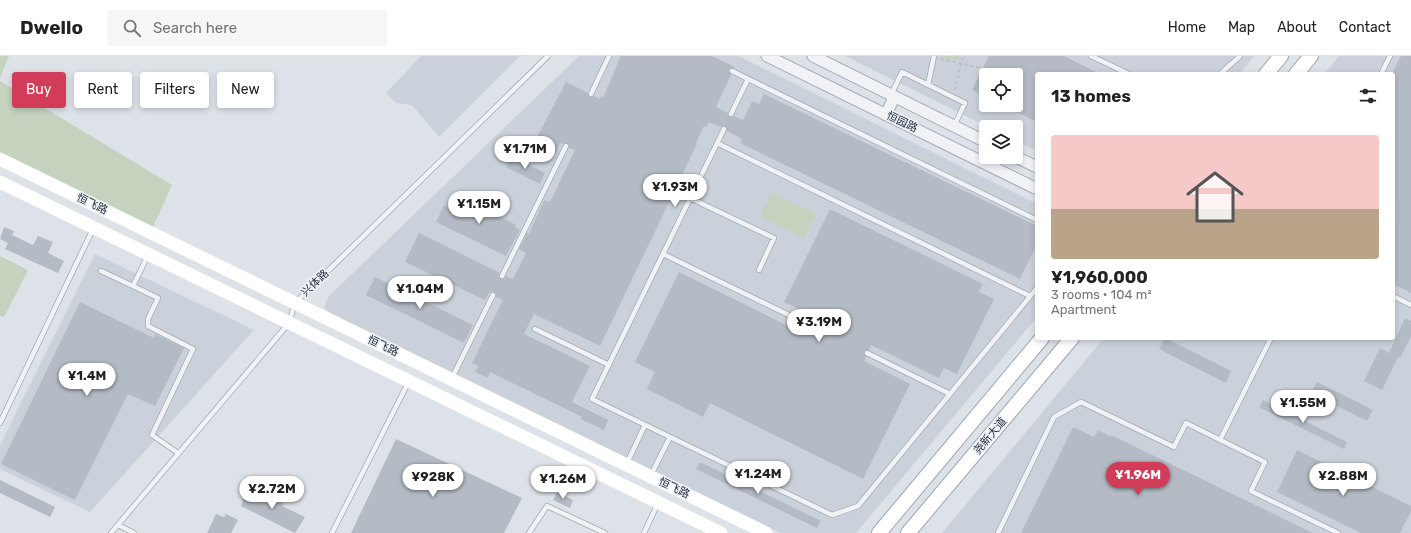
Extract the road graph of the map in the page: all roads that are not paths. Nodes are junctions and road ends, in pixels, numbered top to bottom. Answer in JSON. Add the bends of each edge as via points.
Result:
{"nodes":[{"id":1,"x":548,"y":56,"type":"edge"},
{"id":2,"x":609,"y":56,"type":"edge"},
{"id":3,"x":767,"y":56,"type":"edge"},
{"id":4,"x":813,"y":56,"type":"edge"},
{"id":5,"x":934,"y":56,"type":"edge"},
{"id":6,"x":1091,"y":56,"type":"edge"},
{"id":7,"x":1240,"y":56,"type":"edge"},
{"id":8,"x":1281,"y":56,"type":"edge"},
{"id":9,"x":1311,"y":56,"type":"edge"},
{"id":10,"x":1390,"y":56,"type":"edge"},
{"id":11,"x":732,"y":71,"type":"dead end"},
{"id":12,"x":1125,"y":72,"type":"edge"},
{"id":13,"x":1222,"y":72,"type":"edge"},
{"id":14,"x":1268,"y":72,"type":"edge"},
{"id":15,"x":1298,"y":72,"type":"edge"},
{"id":16,"x":1382,"y":72,"type":"edge"},
{"id":17,"x":748,"y":79,"type":"junction"},
{"id":18,"x":928,"y":85,"type":"junction"},
{"id":19,"x":591,"y":94,"type":"dead end"},
{"id":20,"x":893,"y":96,"type":"junction"},
{"id":21,"x":731,"y":114,"type":"dead end"},
{"id":22,"x":886,"y":115,"type":"junction"},
{"id":23,"x":954,"y":126,"type":"junction"},
{"id":24,"x":724,"y":129,"type":"dead end"},
{"id":25,"x":979,"y":138,"type":"edge"},
{"id":26,"x":717,"y":143,"type":"junction"},
{"id":27,"x":566,"y":146,"type":"dead end"},
{"id":28,"x":0,"y":159,"type":"edge"},
{"id":29,"x":1023,"y":160,"type":"edge"},
{"id":30,"x":1035,"y":166,"type":"edge"},
{"id":31,"x":0,"y":182,"type":"edge"},
{"id":32,"x":1035,"y":188,"type":"edge"},
{"id":33,"x":690,"y":198,"type":"junction"},
{"id":34,"x":1035,"y":219,"type":"edge"},
{"id":35,"x":93,"y":228,"type":"junction"},
{"id":36,"x":663,"y":254,"type":"junction"},
{"id":37,"x":148,"y":255,"type":"junction"},
{"id":38,"x":759,"y":270,"type":"dead end"},
{"id":39,"x":101,"y":271,"type":"dead end"},
{"id":40,"x":502,"y":276,"type":"dead end"},
{"id":41,"x":133,"y":286,"type":"junction"},
{"id":42,"x":1035,"y":290,"type":"edge"},
{"id":43,"x":493,"y":295,"type":"dead end"},
{"id":44,"x":1030,"y":296,"type":"junction"},
{"id":45,"x":1395,"y":297,"type":"edge"},
{"id":46,"x":295,"y":302,"type":"junction"},
{"id":47,"x":1411,"y":305,"type":"edge"},
{"id":48,"x":792,"y":317,"type":"dead end"},
{"id":49,"x":289,"y":323,"type":"junction"},
{"id":50,"x":535,"y":329,"type":"dead end"},
{"id":51,"x":1040,"y":340,"type":"edge"},
{"id":52,"x":1070,"y":340,"type":"edge"},
{"id":53,"x":1270,"y":340,"type":"edge"},
{"id":54,"x":867,"y":353,"type":"dead end"},
{"id":55,"x":609,"y":365,"type":"junction"},
{"id":56,"x":452,"y":379,"type":"junction"},
{"id":57,"x":409,"y":381,"type":"junction"},
{"id":58,"x":950,"y":394,"type":"junction"},
{"id":59,"x":0,"y":423,"type":"edge"},
{"id":60,"x":645,"y":425,"type":"junction"},
{"id":61,"x":670,"y":437,"type":"junction"},
{"id":62,"x":1220,"y":440,"type":"junction"},
{"id":63,"x":178,"y":453,"type":"junction"},
{"id":64,"x":626,"y":464,"type":"junction"},
{"id":65,"x":650,"y":476,"type":"junction"},
{"id":66,"x":658,"y":502,"type":"junction"},
{"id":67,"x":118,"y":525,"type":"junction"},
{"id":68,"x":111,"y":533,"type":"edge"},
{"id":69,"x":134,"y":533,"type":"edge"},
{"id":70,"x":332,"y":533,"type":"edge"},
{"id":71,"x":529,"y":533,"type":"edge"},
{"id":72,"x":605,"y":533,"type":"edge"},
{"id":73,"x":644,"y":533,"type":"edge"},
{"id":74,"x":721,"y":533,"type":"edge"},
{"id":75,"x":766,"y":533,"type":"edge"},
{"id":76,"x":879,"y":533,"type":"edge"},
{"id":77,"x":908,"y":533,"type":"edge"},
{"id":78,"x":998,"y":533,"type":"edge"},
{"id":79,"x":1338,"y":533,"type":"edge"}],
"edges":[{"from":1,"to":46,"type":"lane","name":"兴体路"},
{"from":2,"to":19,"type":"lane"},
{"from":3,"to":22,"type":"street","name":"恒园路"},
{"from":4,"to":20,"type":"street","name":"恒园路"},
{"from":5,"to":18,"type":"lane"},
{"from":6,"to":12,"type":"lane"},
{"from":7,"to":13,"type":"lane"},
{"from":8,"to":14,"type":"main road"},
{"from":9,"to":15,"type":"main road"},
{"from":10,"to":16,"type":"lane"},
{"from":11,"to":17,"type":"lane"},
{"from":17,"to":21,"type":"lane"},
{"from":17,"to":34,"type":"lane"},
{"from":18,"to":20,"type":"lane","via":[[902,72]]},
{"from":18,"to":23,"type":"lane","via":[[965,103]]},
{"from":20,"to":22,"type":"street"},
{"from":20,"to":23,"type":"street","name":"恒园路"},
{"from":22,"to":32,"type":"street","name":"恒园路"},
{"from":23,"to":25,"type":"street","name":"恒园路"},
{"from":24,"to":26,"type":"lane"},
{"from":26,"to":33,"type":"lane"},
{"from":26,"to":44,"type":"lane"},
{"from":27,"to":40,"type":"lane"},
{"from":28,"to":46,"type":"main road","name":"恒飞路"},
{"from":29,"to":30,"type":"street"},
{"from":31,"to":35,"type":"main road","name":"恒飞路"},
{"from":33,"to":36,"type":"lane"},
{"from":33,"to":38,"type":"lane","via":[[774,238]]},
{"from":35,"to":37,"type":"main road","name":"恒飞路"},
{"from":35,"to":59,"type":"lane"},
{"from":36,"to":48,"type":"lane"},
{"from":36,"to":55,"type":"lane"},
{"from":37,"to":41,"type":"lane"},
{"from":37,"to":49,"type":"main road","name":"恒飞路"},
{"from":39,"to":41,"type":"lane"},
{"from":41,"to":63,"type":"lane","via":[[158,298],[148,319],[148,326],[193,349],[152,435]]},
{"from":42,"to":44,"type":"lane"},
{"from":43,"to":56,"type":"lane"},
{"from":44,"to":58,"type":"lane"},
{"from":45,"to":47,"type":"lane"},
{"from":46,"to":49,"type":"lane","name":"兴体路"},
{"from":46,"to":56,"type":"main road","name":"恒飞路"},
{"from":49,"to":57,"type":"main road","name":"恒飞路"},
{"from":49,"to":63,"type":"lane","name":"兴体路"},
{"from":50,"to":55,"type":"lane"},
{"from":51,"to":76,"type":"main road","name":"尧新大道"},
{"from":52,"to":77,"type":"main road","name":"尧新大道"},
{"from":53,"to":62,"type":"lane"},
{"from":54,"to":58,"type":"lane"},
{"from":55,"to":60,"type":"lane","via":[[592,399]]},
{"from":56,"to":64,"type":"main road","name":"恒飞路"},
{"from":57,"to":66,"type":"main road","name":"恒飞路"},
{"from":57,"to":70,"type":"lane"},
{"from":58,"to":61,"type":"lane","via":[[858,506],[832,515]]},
{"from":60,"to":61,"type":"lane"},
{"from":60,"to":64,"type":"lane"},
{"from":61,"to":65,"type":"lane"},
{"from":62,"to":78,"type":"lane","via":[[1186,423],[1174,447],[1081,402],[1054,417]]},
{"from":62,"to":79,"type":"lane","via":[[1265,462],[1250,491]]},
{"from":63,"to":67,"type":"lane","name":"兴体路"},
{"from":64,"to":65,"type":"main road","name":"恒飞路"},
{"from":65,"to":75,"type":"main road","name":"恒飞路"},
{"from":66,"to":73,"type":"lane"},
{"from":66,"to":74,"type":"main road","name":"恒飞路"},
{"from":67,"to":68,"type":"lane","name":"兴体路"},
{"from":67,"to":69,"type":"lane"},
{"from":71,"to":72,"type":"lane","via":[[547,506]]}]}
